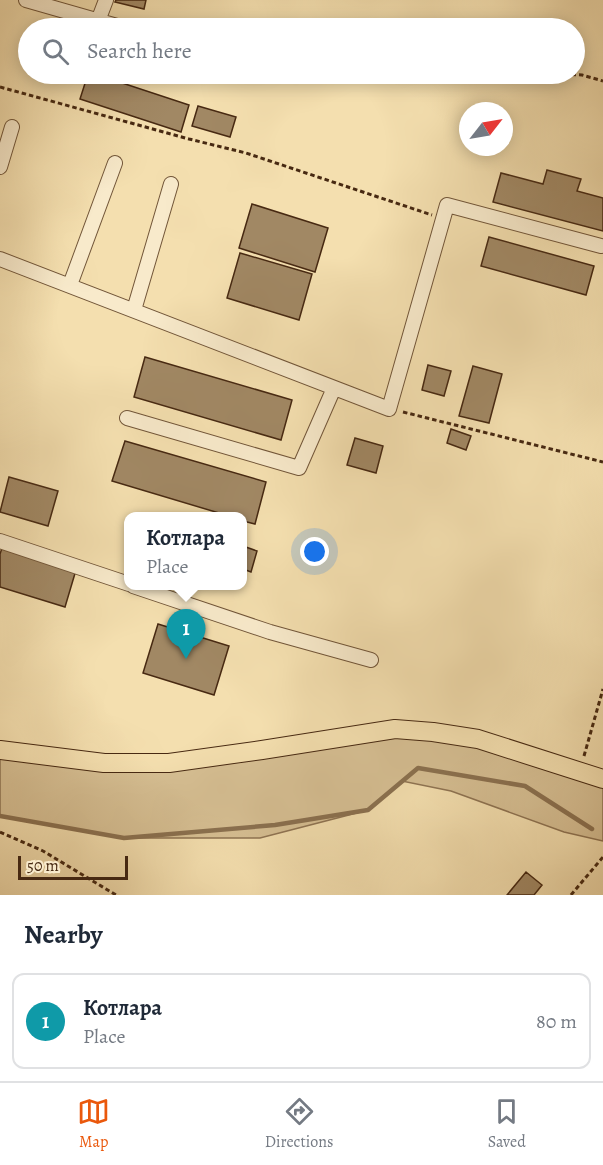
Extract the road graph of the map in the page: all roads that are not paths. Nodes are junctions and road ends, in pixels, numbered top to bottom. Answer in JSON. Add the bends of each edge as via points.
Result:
{"nodes":[{"id":1,"x":26,"y":0,"type":"edge"},
{"id":2,"x":106,"y":0,"type":"edge"},
{"id":3,"x":88,"y":18,"type":"edge"},
{"id":4,"x":99,"y":18,"type":"edge"},
{"id":5,"x":12,"y":127,"type":"dead end"},
{"id":6,"x":115,"y":163,"type":"dead end"},
{"id":7,"x":0,"y":167,"type":"edge"},
{"id":8,"x":171,"y":184,"type":"dead end"},
{"id":9,"x":601,"y":246,"type":"dead end"},
{"id":10,"x":0,"y":259,"type":"edge"},
{"id":11,"x":69,"y":285,"type":"junction"},
{"id":12,"x":134,"y":310,"type":"junction"},
{"id":13,"x":334,"y":388,"type":"junction"},
{"id":14,"x":127,"y":418,"type":"dead end"},
{"id":15,"x":0,"y":541,"type":"edge"},
{"id":16,"x":124,"y":583,"type":"edge"},
{"id":17,"x":146,"y":590,"type":"edge"},
{"id":18,"x":371,"y":660,"type":"dead end"},
{"id":19,"x":0,"y":750,"type":"edge"},
{"id":20,"x":603,"y":779,"type":"edge"}],
"edges":[{"from":1,"to":3,"type":"street"},
{"from":2,"to":4,"type":"street"},
{"from":5,"to":7,"type":"street"},
{"from":6,"to":11,"type":"street"},
{"from":8,"to":12,"type":"street"},
{"from":9,"to":13,"type":"street","via":[[447,205],[389,409]]},
{"from":10,"to":11,"type":"street"},
{"from":11,"to":12,"type":"street"},
{"from":12,"to":13,"type":"street"},
{"from":13,"to":14,"type":"street","via":[[299,468]]},
{"from":15,"to":16,"type":"street"},
{"from":17,"to":18,"type":"street","via":[[270,632]]},
{"from":19,"to":20,"type":"main road","via":[[104,763],[170,763],[394,729],[478,739]]}]}
